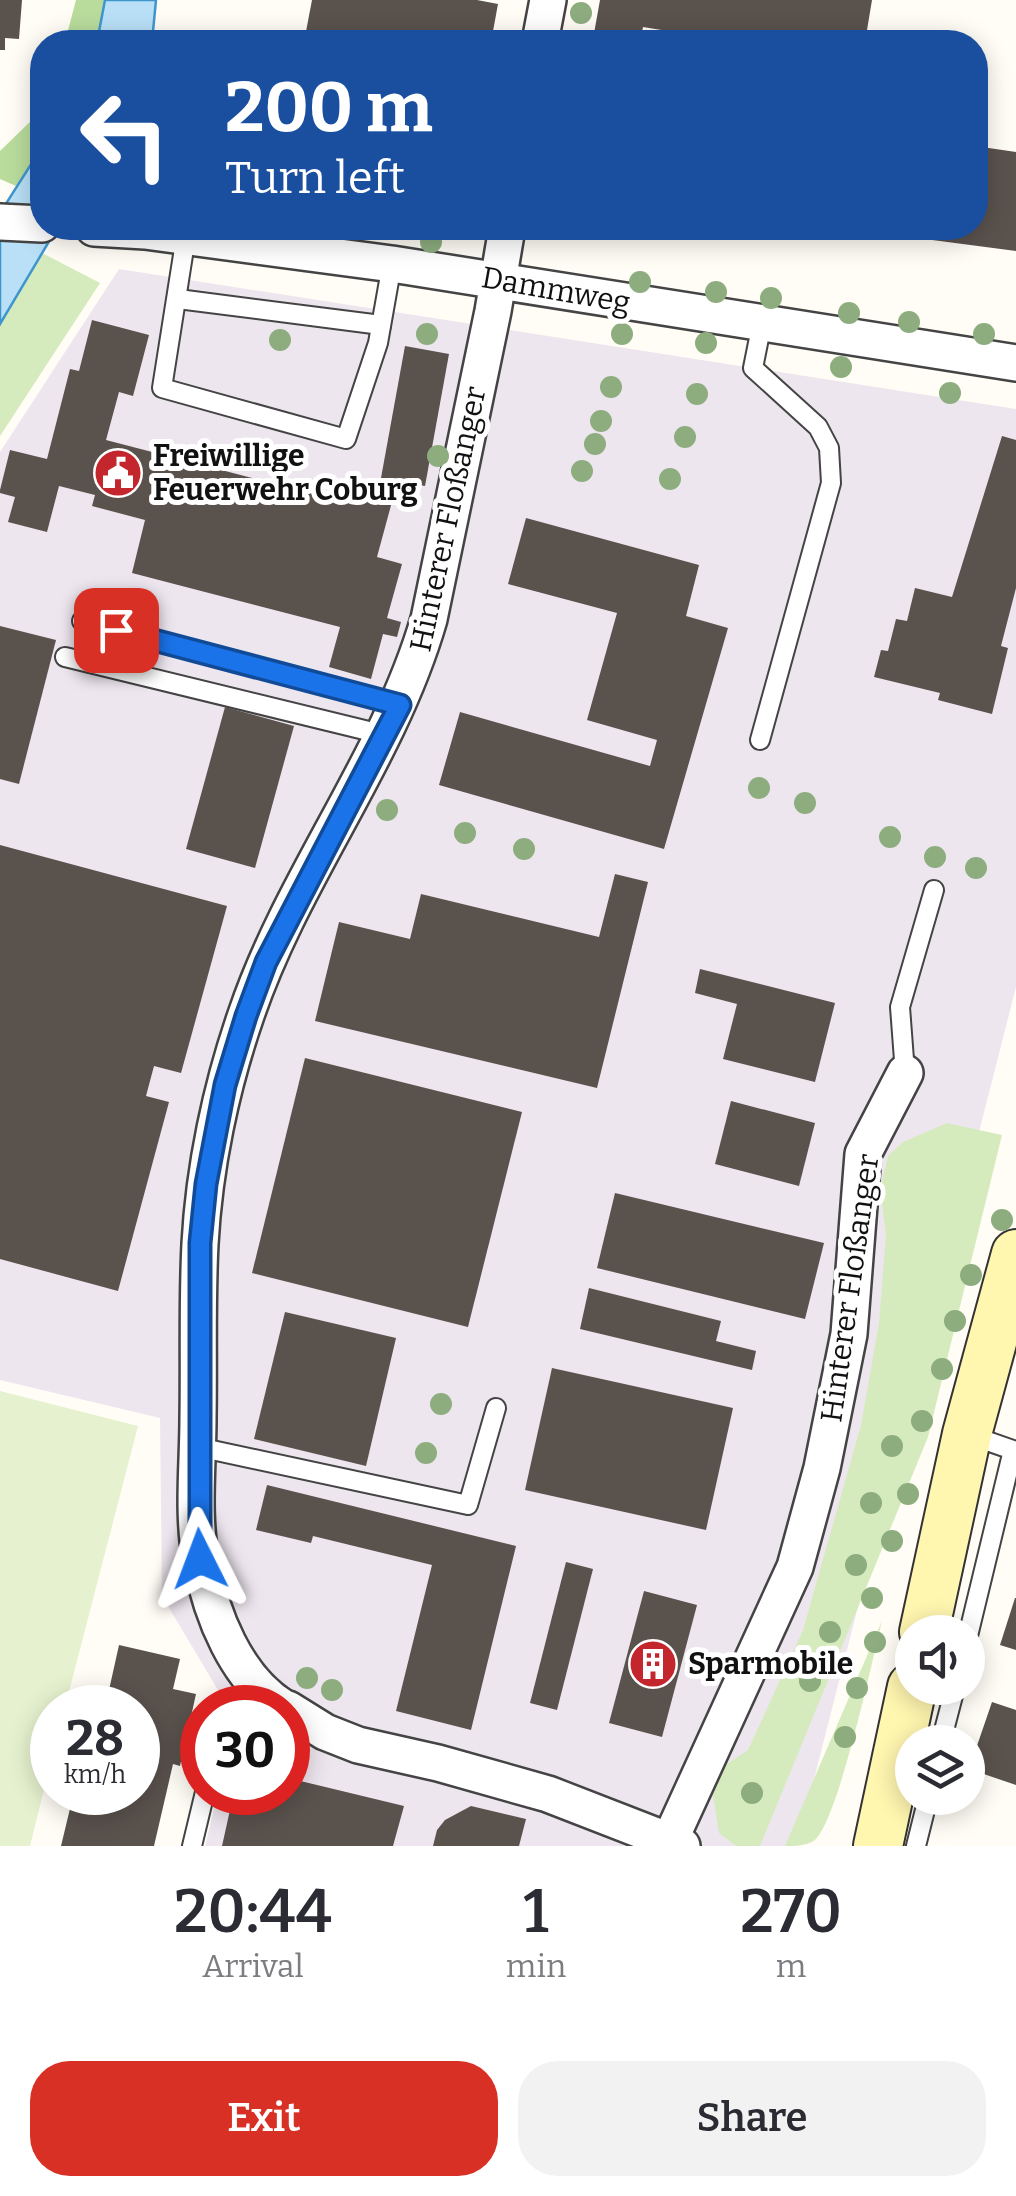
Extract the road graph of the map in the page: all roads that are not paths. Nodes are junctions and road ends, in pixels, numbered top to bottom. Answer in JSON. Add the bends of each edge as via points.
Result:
{"nodes":[{"id":1,"x":548,"y":0,"type":"edge"},
{"id":2,"x":542,"y":30,"type":"edge"},
{"id":3,"x":0,"y":222,"type":"edge"},
{"id":4,"x":30,"y":223,"type":"edge"},
{"id":5,"x":185,"y":240,"type":"edge"},
{"id":6,"x":215,"y":240,"type":"edge"},
{"id":7,"x":504,"y":240,"type":"edge"},
{"id":8,"x":392,"y":264,"type":"junction"},
{"id":9,"x":496,"y":280,"type":"junction"},
{"id":10,"x":178,"y":299,"type":"junction"},
{"id":11,"x":762,"y":324,"type":"junction"},
{"id":12,"x":382,"y":325,"type":"junction"},
{"id":13,"x":1016,"y":363,"type":"edge"},
{"id":14,"x":82,"y":621,"type":"dead end"},
{"id":15,"x":65,"y":657,"type":"dead end"},
{"id":16,"x":392,"y":720,"type":"junction"},
{"id":17,"x":760,"y":740,"type":"dead end"},
{"id":18,"x":934,"y":890,"type":"dead end"},
{"id":19,"x":904,"y":1073,"type":"joint"},
{"id":20,"x":1016,"y":1254,"type":"edge"},
{"id":21,"x":496,"y":1408,"type":"dead end"},
{"id":22,"x":967,"y":1434,"type":"junction"},
{"id":23,"x":198,"y":1447,"type":"junction"},
{"id":24,"x":1014,"y":1451,"type":"edge"},
{"id":25,"x":928,"y":1615,"type":"edge"},
{"id":26,"x":973,"y":1615,"type":"edge"},
{"id":27,"x":246,"y":1685,"type":"edge"},
{"id":28,"x":908,"y":1705,"type":"edge"},
{"id":29,"x":310,"y":1723,"type":"edge"},
{"id":30,"x":200,"y":1815,"type":"edge"},
{"id":31,"x":924,"y":1815,"type":"edge"},
{"id":32,"x":676,"y":1843,"type":"edge"},
{"id":33,"x":192,"y":1846,"type":"edge"},
{"id":34,"x":878,"y":1846,"type":"edge"},
{"id":35,"x":916,"y":1846,"type":"edge"}],
"edges":[{"from":1,"to":2,"type":"street"},
{"from":3,"to":4,"type":"street"},
{"from":5,"to":10,"type":"lane"},
{"from":6,"to":8,"type":"street","name":"Dammweg"},
{"from":7,"to":9,"type":"street","name":"Hinterer Floßanger"},
{"from":8,"to":9,"type":"street","name":"Dammweg"},
{"from":8,"to":12,"type":"lane"},
{"from":9,"to":11,"type":"street","name":"Dammweg"},
{"from":9,"to":16,"type":"street","name":"Hinterer Floßanger","via":[[429,619]]},
{"from":10,"to":12,"type":"lane"},
{"from":10,"to":12,"type":"lane","via":[[162,388],[346,439]]},
{"from":11,"to":13,"type":"street","name":"Dammweg"},
{"from":11,"to":17,"type":"lane","via":[[753,368],[818,427],[829,448],[830,483]]},
{"from":14,"to":16,"type":"lane"},
{"from":15,"to":16,"type":"lane"},
{"from":16,"to":23,"type":"street","name":"Hinterer Floßanger","via":[[266,962],[225,1085],[200,1243]]},
{"from":18,"to":19,"type":"lane","via":[[900,1007]]},
{"from":19,"to":32,"type":"street","name":"Hinterer Floßanger","via":[[863,1154],[849,1334],[794,1566]]},
{"from":20,"to":22,"type":"street"},
{"from":21,"to":23,"type":"lane","via":[[468,1505]]},
{"from":22,"to":24,"type":"lane"},
{"from":22,"to":25,"type":"street"},
{"from":23,"to":27,"type":"street","name":"Hinterer Floßanger","via":[[200,1559]]},
{"from":24,"to":26,"type":"lane"},
{"from":28,"to":34,"type":"street"},
{"from":29,"to":32,"type":"street","name":"Hinterer Floßanger","via":[[358,1745],[548,1794]]},
{"from":30,"to":33,"type":"lane"},
{"from":31,"to":35,"type":"lane"}]}
